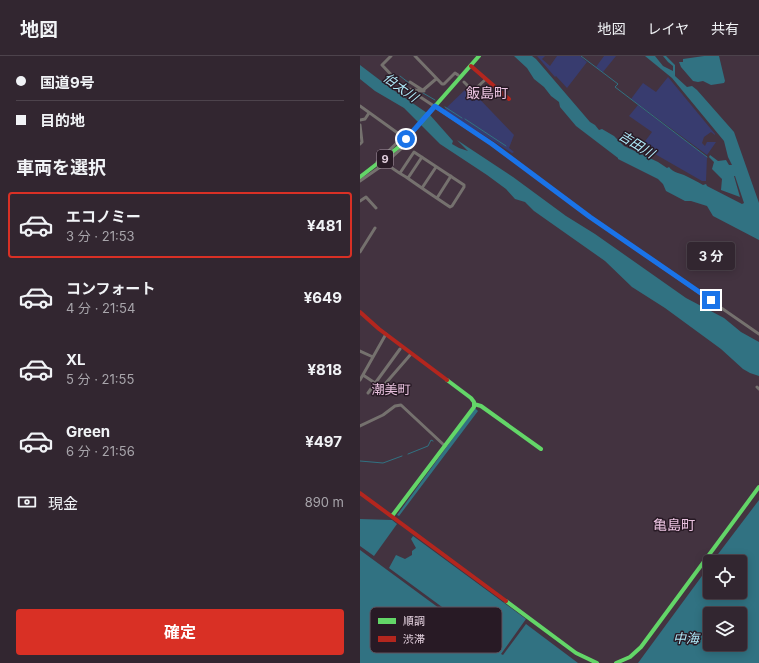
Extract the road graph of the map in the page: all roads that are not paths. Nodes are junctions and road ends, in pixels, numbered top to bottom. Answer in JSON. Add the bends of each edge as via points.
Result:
{"nodes":[{"id":1,"x":391,"y":56,"type":"edge"},
{"id":2,"x":415,"y":56,"type":"edge"},
{"id":3,"x":479,"y":56,"type":"edge"},
{"id":4,"x":471,"y":66,"type":"junction"},
{"id":5,"x":458,"y":75,"type":"dead end"},
{"id":6,"x":436,"y":79,"type":"junction"},
{"id":7,"x":486,"y":79,"type":"junction"},
{"id":8,"x":410,"y":82,"type":"dead end"},
{"id":9,"x":464,"y":82,"type":"dead end"},
{"id":10,"x":407,"y":89,"type":"junction"},
{"id":11,"x":424,"y":91,"type":"junction"},
{"id":12,"x":509,"y":99,"type":"dead end"},
{"id":13,"x":360,"y":106,"type":"edge"},
{"id":14,"x":434,"y":106,"type":"junction"},
{"id":15,"x":369,"y":113,"type":"junction"},
{"id":16,"x":360,"y":120,"type":"edge"},
{"id":17,"x":360,"y":125,"type":"edge"},
{"id":18,"x":361,"y":134,"type":"edge"},
{"id":19,"x":406,"y":138,"type":"junction"},
{"id":20,"x":360,"y":144,"type":"edge"},
{"id":21,"x":422,"y":157,"type":"junction"},
{"id":22,"x":385,"y":163,"type":"junction"},
{"id":23,"x":436,"y":166,"type":"junction"},
{"id":24,"x":400,"y":173,"type":"junction"},
{"id":25,"x":360,"y":174,"type":"edge"},
{"id":26,"x":451,"y":176,"type":"junction"},
{"id":27,"x":360,"y":177,"type":"edge"},
{"id":28,"x":408,"y":178,"type":"junction"},
{"id":29,"x":360,"y":181,"type":"edge"},
{"id":30,"x":422,"y":188,"type":"junction"},
{"id":31,"x":437,"y":198,"type":"junction"},
{"id":32,"x":360,"y":201,"type":"edge"},
{"id":33,"x":376,"y":208,"type":"dead end"},
{"id":34,"x":375,"y":228,"type":"dead end"},
{"id":35,"x":360,"y":252,"type":"edge"},
{"id":36,"x":360,"y":312,"type":"edge"},
{"id":37,"x":386,"y":334,"type":"junction"},
{"id":38,"x":759,"y":334,"type":"edge"},
{"id":39,"x":400,"y":349,"type":"dead end"},
{"id":40,"x":360,"y":351,"type":"edge"},
{"id":41,"x":411,"y":354,"type":"junction"},
{"id":42,"x":373,"y":357,"type":"junction"},
{"id":43,"x":360,"y":370,"type":"edge"},
{"id":44,"x":363,"y":374,"type":"junction"},
{"id":45,"x":360,"y":380,"type":"edge"},
{"id":46,"x":375,"y":383,"type":"junction"},
{"id":47,"x":385,"y":384,"type":"dead end"},
{"id":48,"x":368,"y":393,"type":"dead end"},
{"id":49,"x":474,"y":404,"type":"junction"},
{"id":50,"x":360,"y":426,"type":"edge"},
{"id":51,"x":445,"y":446,"type":"junction"},
{"id":52,"x":541,"y":449,"type":"dead end"},
{"id":53,"x":759,"y":487,"type":"edge"},
{"id":54,"x":360,"y":493,"type":"edge"},
{"id":55,"x":392,"y":516,"type":"junction"},
{"id":56,"x":597,"y":663,"type":"edge"},
{"id":57,"x":616,"y":663,"type":"edge"}],
"edges":[{"from":1,"to":10,"type":"street","via":[[382,65]]},
{"from":2,"to":6,"type":"street"},
{"from":3,"to":4,"type":"main road","number":"9"},
{"from":4,"to":7,"type":"main road"},
{"from":4,"to":14,"type":"main road","number":"9"},
{"from":5,"to":6,"type":"street","via":[[454,72],[442,84]]},
{"from":6,"to":11,"type":"street"},
{"from":7,"to":9,"type":"street","via":[[473,91]]},
{"from":7,"to":12,"type":"main road"},
{"from":8,"to":11,"type":"street"},
{"from":10,"to":11,"type":"street"},
{"from":10,"to":14,"type":"street"},
{"from":13,"to":15,"type":"street"},
{"from":14,"to":19,"type":"main road","number":"9"},
{"from":14,"to":38,"type":"street","via":[[492,144],[590,217]]},
{"from":15,"to":16,"type":"street","via":[[365,119]]},
{"from":15,"to":19,"type":"street"},
{"from":17,"to":18,"type":"street"},
{"from":18,"to":20,"type":"street"},
{"from":19,"to":22,"type":"street","via":[[407,142]]},
{"from":19,"to":25,"type":"street"},
{"from":19,"to":27,"type":"main road","number":"9","via":[[389,156]]},
{"from":21,"to":23,"type":"street"},
{"from":21,"to":24,"type":"street","via":[[413,152]]},
{"from":21,"to":28,"type":"street"},
{"from":22,"to":24,"type":"street"},
{"from":22,"to":29,"type":"street"},
{"from":23,"to":26,"type":"street"},
{"from":23,"to":30,"type":"street"},
{"from":24,"to":28,"type":"street"},
{"from":26,"to":31,"type":"street"},
{"from":26,"to":31,"type":"street","via":[[464,185],[456,200],[450,207]]},
{"from":28,"to":30,"type":"street"},
{"from":30,"to":31,"type":"street"},
{"from":32,"to":33,"type":"street","via":[[366,196]]},
{"from":34,"to":35,"type":"street"},
{"from":36,"to":37,"type":"main road"},
{"from":37,"to":41,"type":"main road"},
{"from":37,"to":42,"type":"street"},
{"from":39,"to":46,"type":"street"},
{"from":40,"to":42,"type":"street"},
{"from":41,"to":47,"type":"street"},
{"from":41,"to":49,"type":"main road","via":[[471,398]]},
{"from":42,"to":44,"type":"street"},
{"from":43,"to":44,"type":"street"},
{"from":44,"to":45,"type":"street"},
{"from":44,"to":46,"type":"street"},
{"from":46,"to":48,"type":"street"},
{"from":49,"to":51,"type":"main road"},
{"from":49,"to":52,"type":"main road","via":[[481,406]]},
{"from":50,"to":51,"type":"street","via":[[401,405]]},
{"from":51,"to":55,"type":"main road"},
{"from":53,"to":57,"type":"main road","via":[[641,646],[630,657]]},
{"from":54,"to":55,"type":"main road"},
{"from":55,"to":56,"type":"main road","via":[[568,647]]}]}
